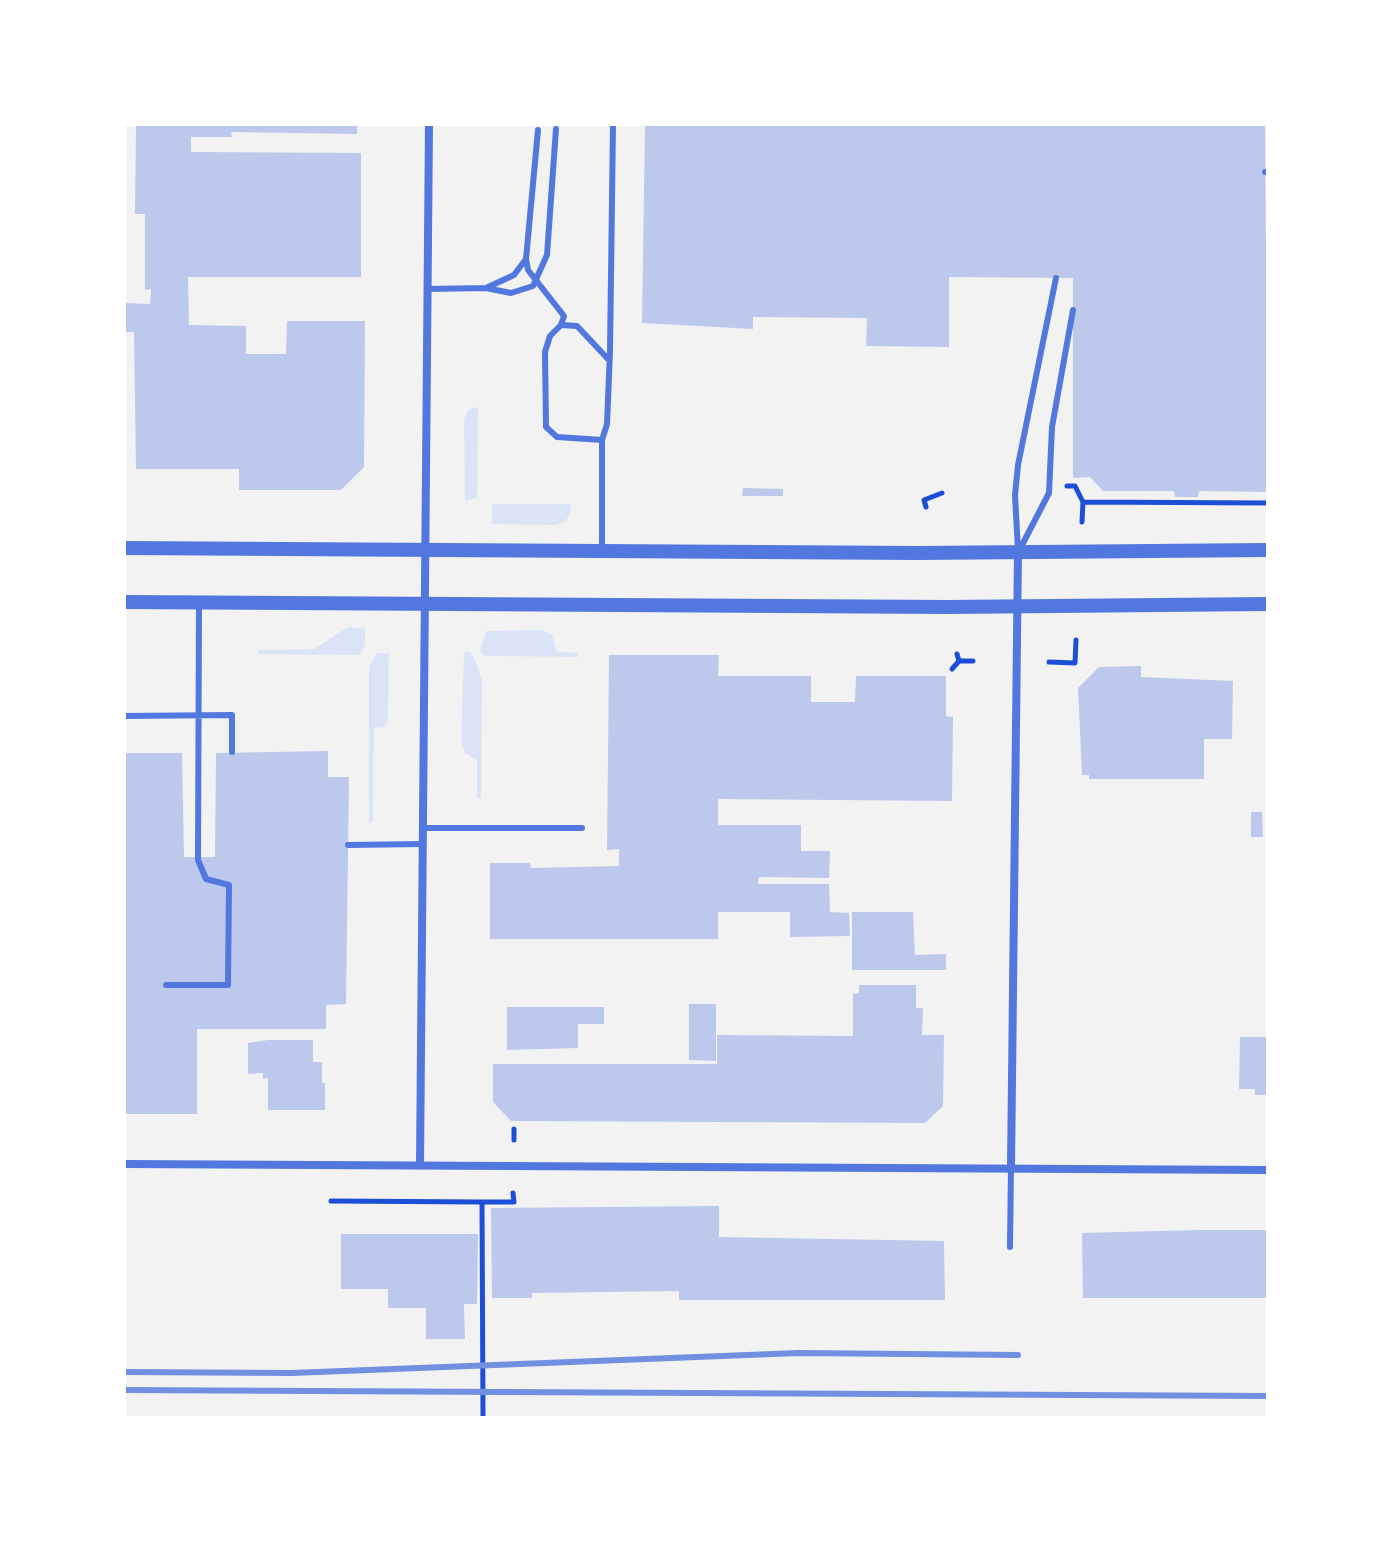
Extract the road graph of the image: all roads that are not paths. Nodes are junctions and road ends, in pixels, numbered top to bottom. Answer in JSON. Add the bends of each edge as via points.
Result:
{"nodes":[{"id":1,"x":429,"y":124,"type":"edge"},
{"id":2,"x":613,"y":124,"type":"edge"},
{"id":3,"x":556,"y":129,"type":"dead end"},
{"id":4,"x":538,"y":130,"type":"dead end"},
{"id":5,"x":526,"y":259,"type":"junction"},
{"id":6,"x":1056,"y":278,"type":"dead end"},
{"id":7,"x":537,"y":281,"type":"junction"},
{"id":8,"x":486,"y":288,"type":"junction"},
{"id":9,"x":427,"y":289,"type":"junction"},
{"id":10,"x":1073,"y":310,"type":"dead end"},
{"id":11,"x":561,"y":325,"type":"junction"},
{"id":12,"x":608,"y":359,"type":"junction"},
{"id":13,"x":602,"y":440,"type":"junction"},
{"id":14,"x":124,"y":548,"type":"edge"},
{"id":15,"x":425,"y":548,"type":"junction"},
{"id":16,"x":602,"y":550,"type":"junction"},
{"id":17,"x":1268,"y":550,"type":"edge"},
{"id":18,"x":1018,"y":551,"type":"junction"},
{"id":19,"x":124,"y":602,"type":"edge"},
{"id":20,"x":199,"y":602,"type":"junction"},
{"id":21,"x":1268,"y":604,"type":"edge"},
{"id":22,"x":425,"y":605,"type":"junction"},
{"id":23,"x":1017,"y":607,"type":"junction"},
{"id":24,"x":198,"y":715,"type":"junction"},
{"id":25,"x":124,"y":716,"type":"edge"},
{"id":26,"x":232,"y":752,"type":"dead end"},
{"id":27,"x":423,"y":828,"type":"junction"},
{"id":28,"x":582,"y":828,"type":"dead end"},
{"id":29,"x":422,"y":844,"type":"junction"},
{"id":30,"x":348,"y":845,"type":"dead end"},
{"id":31,"x":166,"y":985,"type":"dead end"},
{"id":32,"x":124,"y":1164,"type":"edge"},
{"id":33,"x":420,"y":1164,"type":"junction"},
{"id":34,"x":1011,"y":1166,"type":"junction"},
{"id":35,"x":1268,"y":1170,"type":"edge"},
{"id":36,"x":1010,"y":1247,"type":"dead end"}],
"edges":[{"from":1,"to":9,"type":"street"},
{"from":2,"to":12,"type":"lane"},
{"from":3,"to":7,"type":"lane","via":[[547,255]]},
{"from":4,"to":5,"type":"lane"},
{"from":5,"to":7,"type":"lane"},
{"from":5,"to":8,"type":"lane","via":[[514,275]]},
{"from":6,"to":18,"type":"lane","via":[[1018,465]]},
{"from":7,"to":8,"type":"lane","via":[[519,293]]},
{"from":7,"to":11,"type":"lane","via":[[563,311]]},
{"from":8,"to":9,"type":"lane"},
{"from":9,"to":15,"type":"street"},
{"from":10,"to":18,"type":"lane","via":[[1052,427],[1049,493]]},
{"from":11,"to":12,"type":"lane","via":[[577,326]]},
{"from":11,"to":13,"type":"lane","via":[[545,352],[546,427],[557,437]]},
{"from":12,"to":13,"type":"lane"},
{"from":13,"to":16,"type":"lane"},
{"from":14,"to":15,"type":"street"},
{"from":15,"to":16,"type":"street"},
{"from":15,"to":22,"type":"street"},
{"from":16,"to":18,"type":"street"},
{"from":17,"to":18,"type":"street"},
{"from":18,"to":23,"type":"street"},
{"from":19,"to":20,"type":"street"},
{"from":20,"to":22,"type":"street"},
{"from":20,"to":24,"type":"lane"},
{"from":21,"to":23,"type":"street"},
{"from":22,"to":23,"type":"street"},
{"from":22,"to":27,"type":"street"},
{"from":23,"to":34,"type":"street"},
{"from":24,"to":25,"type":"lane"},
{"from":24,"to":26,"type":"lane","via":[[232,715]]},
{"from":24,"to":31,"type":"lane","via":[[199,867],[213,883],[229,885],[228,985]]},
{"from":27,"to":28,"type":"lane"},
{"from":27,"to":29,"type":"street"},
{"from":29,"to":30,"type":"lane"},
{"from":29,"to":33,"type":"street"},
{"from":32,"to":33,"type":"street"},
{"from":33,"to":34,"type":"street"},
{"from":34,"to":35,"type":"street"},
{"from":34,"to":36,"type":"lane"}]}
